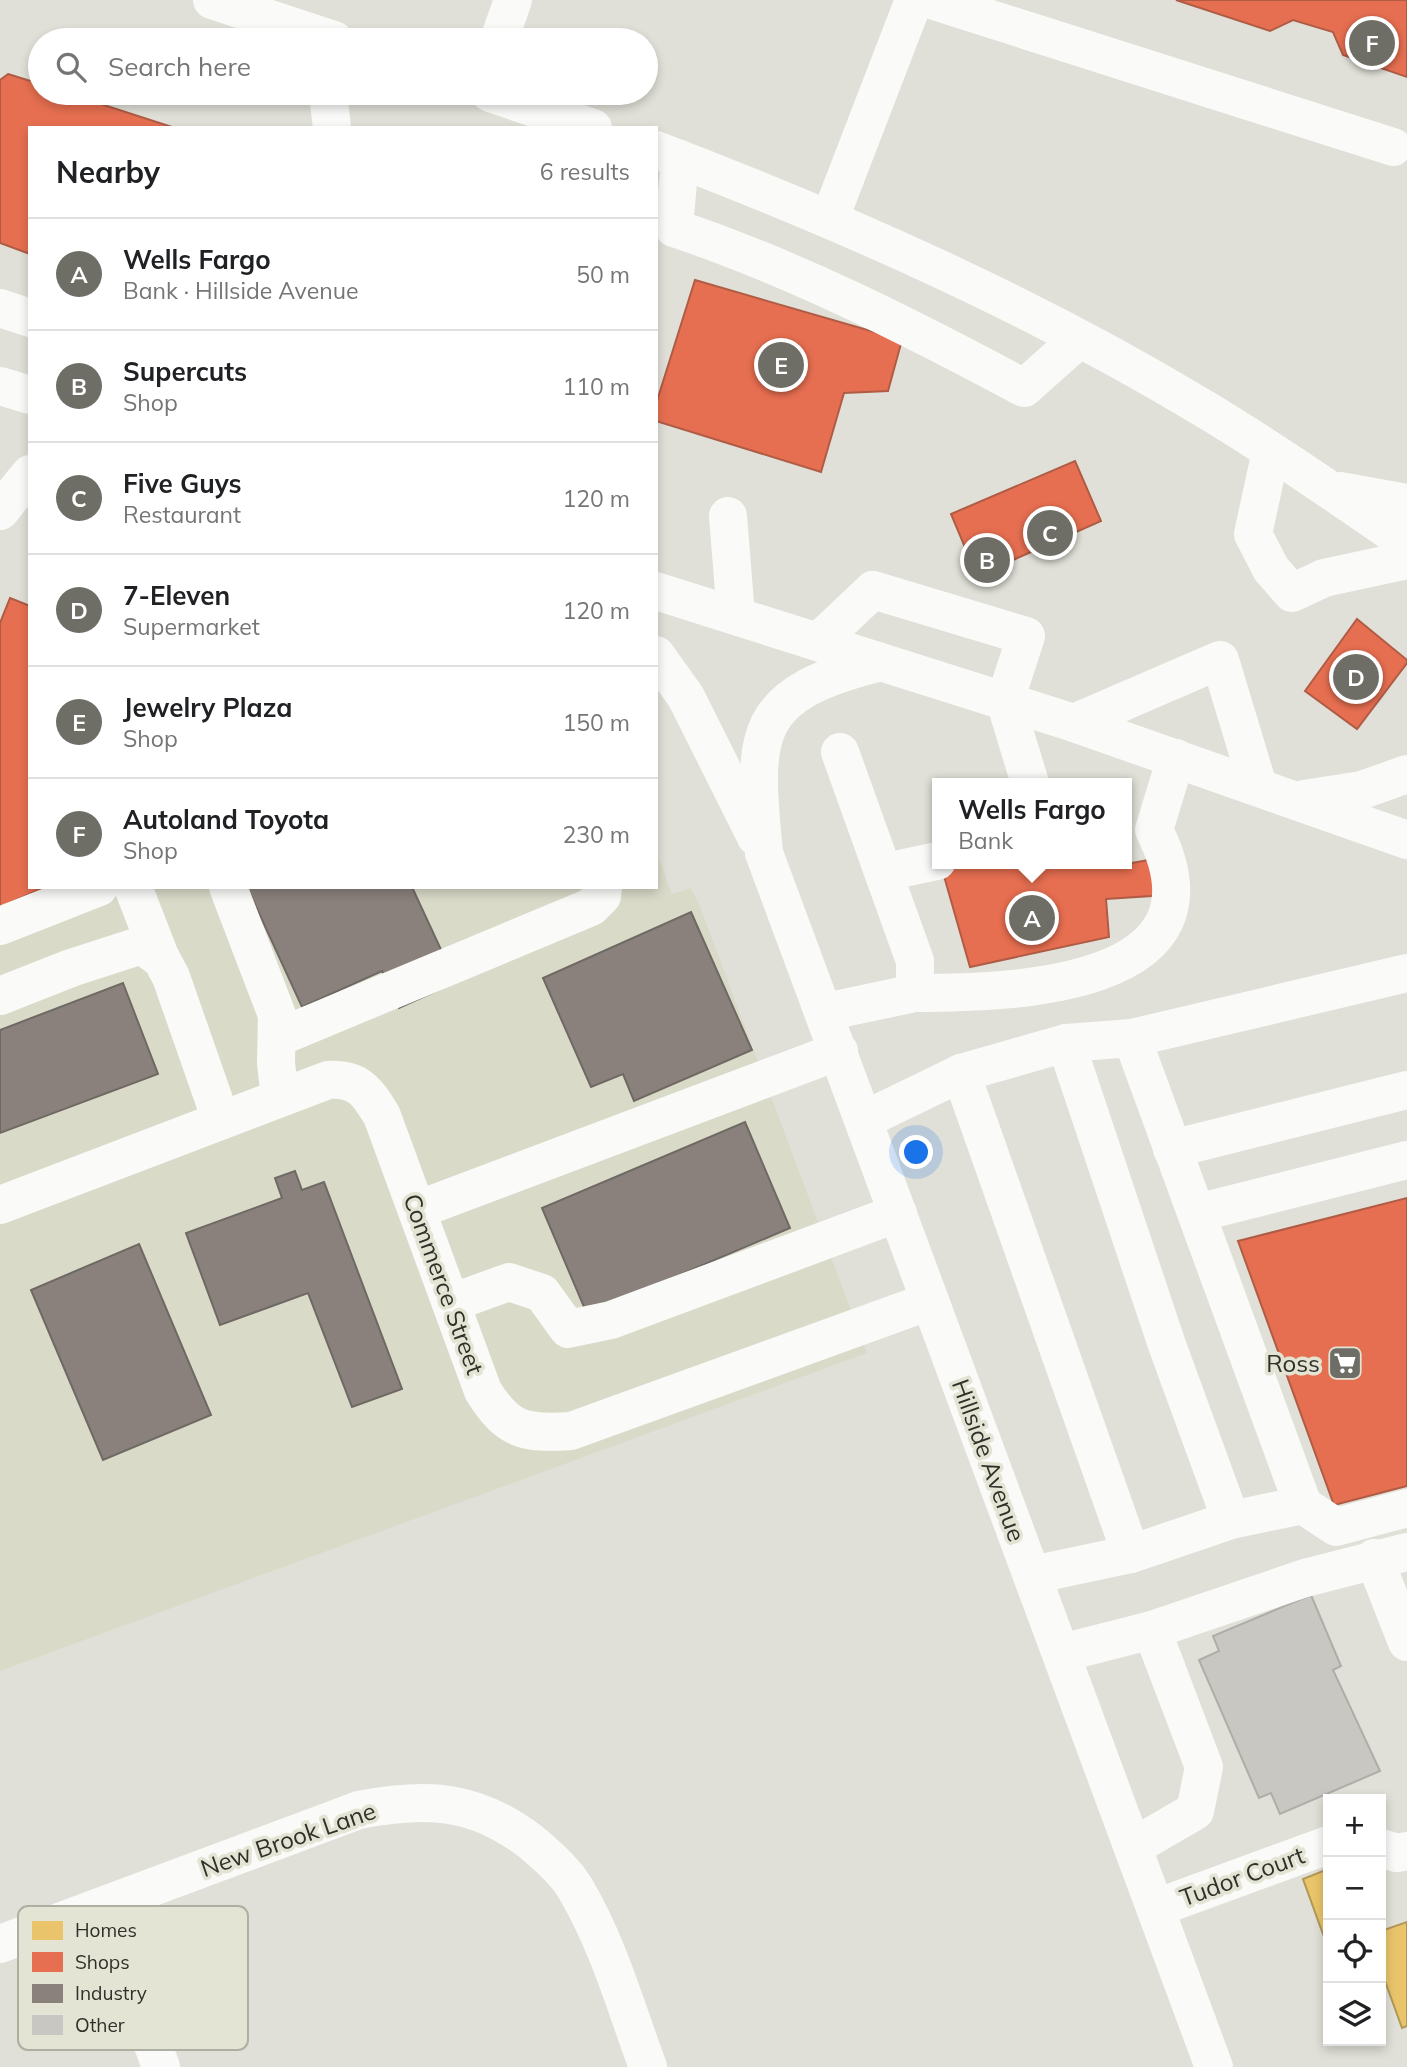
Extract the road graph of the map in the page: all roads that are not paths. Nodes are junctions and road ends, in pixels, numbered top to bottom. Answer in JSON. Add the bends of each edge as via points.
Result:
{"nodes":[{"id":1,"x":212,"y":0,"type":"edge"},
{"id":2,"x":513,"y":0,"type":"edge"},
{"id":3,"x":914,"y":0,"type":"edge"},
{"id":4,"x":931,"y":0,"type":"edge"},
{"id":5,"x":292,"y":28,"type":"edge"},
{"id":6,"x":503,"y":28,"type":"edge"},
{"id":7,"x":329,"y":105,"type":"edge"},
{"id":8,"x":525,"y":105,"type":"edge"},
{"id":9,"x":332,"y":126,"type":"edge"},
{"id":10,"x":587,"y":126,"type":"edge"},
{"id":11,"x":1393,"y":147,"type":"dead end"},
{"id":12,"x":668,"y":154,"type":"edge"},
{"id":13,"x":830,"y":218,"type":"junction"},
{"id":14,"x":0,"y":309,"type":"edge"},
{"id":15,"x":28,"y":317,"type":"edge"},
{"id":16,"x":1079,"y":339,"type":"junction"},
{"id":17,"x":0,"y":386,"type":"edge"},
{"id":18,"x":28,"y":395,"type":"edge"},
{"id":19,"x":1271,"y":451,"type":"junction"},
{"id":20,"x":28,"y":476,"type":"edge"},
{"id":21,"x":1328,"y":489,"type":"junction"},
{"id":22,"x":1407,"y":503,"type":"edge"},
{"id":23,"x":0,"y":510,"type":"edge"},
{"id":24,"x":0,"y":516,"type":"edge"},
{"id":25,"x":728,"y":516,"type":"dead end"},
{"id":26,"x":28,"y":523,"type":"edge"},
{"id":27,"x":1407,"y":543,"type":"edge"},
{"id":28,"x":1407,"y":561,"type":"edge"},
{"id":29,"x":658,"y":592,"type":"edge"},
{"id":30,"x":736,"y":616,"type":"junction"},
{"id":31,"x":818,"y":642,"type":"junction"},
{"id":32,"x":658,"y":658,"type":"edge"},
{"id":33,"x":881,"y":662,"type":"junction"},
{"id":34,"x":1005,"y":701,"type":"junction"},
{"id":35,"x":1074,"y":723,"type":"junction"},
{"id":36,"x":840,"y":752,"type":"dead end"},
{"id":37,"x":1176,"y":758,"type":"junction"},
{"id":38,"x":1407,"y":774,"type":"edge"},
{"id":39,"x":1028,"y":778,"type":"edge"},
{"id":40,"x":1258,"y":786,"type":"junction"},
{"id":41,"x":1298,"y":800,"type":"junction"},
{"id":42,"x":1140,"y":831,"type":"edge"},
{"id":43,"x":1407,"y":840,"type":"edge"},
{"id":44,"x":764,"y":853,"type":"junction"},
{"id":45,"x":932,"y":862,"type":"edge"},
{"id":46,"x":885,"y":872,"type":"junction"},
{"id":47,"x":94,"y":889,"type":"edge"},
{"id":48,"x":134,"y":889,"type":"edge"},
{"id":49,"x":229,"y":889,"type":"edge"},
{"id":50,"x":603,"y":889,"type":"edge"},
{"id":51,"x":0,"y":926,"type":"edge"},
{"id":52,"x":161,"y":959,"type":"junction"},
{"id":53,"x":1407,"y":973,"type":"edge"},
{"id":54,"x":915,"y":993,"type":"junction"},
{"id":55,"x":0,"y":996,"type":"edge"},
{"id":56,"x":825,"y":1012,"type":"junction"},
{"id":57,"x":276,"y":1038,"type":"junction"},
{"id":58,"x":1132,"y":1038,"type":"junction"},
{"id":59,"x":1066,"y":1043,"type":"junction"},
{"id":60,"x":839,"y":1051,"type":"junction"},
{"id":61,"x":961,"y":1073,"type":"junction"},
{"id":62,"x":1407,"y":1090,"type":"edge"},
{"id":63,"x":280,"y":1098,"type":"junction"},
{"id":64,"x":864,"y":1120,"type":"junction"},
{"id":65,"x":221,"y":1121,"type":"junction"},
{"id":66,"x":1172,"y":1149,"type":"junction"},
{"id":67,"x":1407,"y":1160,"type":"edge"},
{"id":68,"x":0,"y":1205,"type":"edge"},
{"id":69,"x":417,"y":1210,"type":"junction"},
{"id":70,"x":898,"y":1213,"type":"junction"},
{"id":71,"x":1197,"y":1213,"type":"junction"},
{"id":72,"x":930,"y":1301,"type":"junction"},
{"id":73,"x":451,"y":1303,"type":"junction"},
{"id":74,"x":1303,"y":1505,"type":"junction"},
{"id":75,"x":1407,"y":1508,"type":"edge"},
{"id":76,"x":1231,"y":1520,"type":"junction"},
{"id":77,"x":1131,"y":1554,"type":"junction"},
{"id":78,"x":1391,"y":1555,"type":"edge"},
{"id":79,"x":1032,"y":1575,"type":"junction"},
{"id":80,"x":1152,"y":1630,"type":"junction"},
{"id":81,"x":1407,"y":1642,"type":"edge"},
{"id":82,"x":1062,"y":1653,"type":"junction"},
{"id":83,"x":1133,"y":1847,"type":"junction"},
{"id":84,"x":1323,"y":1847,"type":"edge"},
{"id":85,"x":1386,"y":1850,"type":"edge"},
{"id":86,"x":1407,"y":1851,"type":"edge"},
{"id":87,"x":105,"y":1906,"type":"edge"},
{"id":88,"x":1156,"y":1908,"type":"junction"},
{"id":89,"x":18,"y":1937,"type":"edge"},
{"id":90,"x":0,"y":1944,"type":"edge"},
{"id":91,"x":155,"y":2050,"type":"edge"},
{"id":92,"x":161,"y":2067,"type":"edge"},
{"id":93,"x":648,"y":2067,"type":"edge"},
{"id":94,"x":1214,"y":2067,"type":"edge"}],
"edges":[{"from":1,"to":5,"type":"main road"},
{"from":2,"to":6,"type":"main road"},
{"from":3,"to":13,"type":"main road"},
{"from":4,"to":11,"type":"main road"},
{"from":7,"to":9,"type":"main road"},
{"from":8,"to":10,"type":"main road"},
{"from":12,"to":13,"type":"main road"},
{"from":12,"to":16,"type":"main road","via":[[674,228],[815,282],[1024,387]]},
{"from":13,"to":16,"type":"main road"},
{"from":14,"to":15,"type":"main road"},
{"from":16,"to":19,"type":"main road"},
{"from":17,"to":18,"type":"main road"},
{"from":19,"to":21,"type":"main road"},
{"from":19,"to":28,"type":"main road","via":[[1253,534],[1271,569],[1292,593],[1324,578]]},
{"from":20,"to":23,"type":"main road"},
{"from":21,"to":22,"type":"main road"},
{"from":21,"to":27,"type":"main road"},
{"from":24,"to":26,"type":"main road"},
{"from":25,"to":30,"type":"main road"},
{"from":29,"to":30,"type":"main road"},
{"from":30,"to":31,"type":"main road"},
{"from":31,"to":33,"type":"main road"},
{"from":31,"to":34,"type":"main road","via":[[873,590],[1026,636]]},
{"from":32,"to":44,"type":"main road","via":[[686,697]]},
{"from":33,"to":34,"type":"main road"},
{"from":33,"to":44,"type":"main road","via":[[817,681],[792,696],[771,721],[758,756]]},
{"from":34,"to":35,"type":"main road"},
{"from":34,"to":39,"type":"main road"},
{"from":35,"to":37,"type":"main road"},
{"from":35,"to":40,"type":"main road","via":[[1220,660]]},
{"from":36,"to":46,"type":"main road"},
{"from":37,"to":40,"type":"main road"},
{"from":37,"to":42,"type":"main road"},
{"from":38,"to":41,"type":"main road","via":[[1362,790]]},
{"from":40,"to":41,"type":"main road"},
{"from":41,"to":43,"type":"main road"},
{"from":42,"to":54,"type":"main road","via":[[1168,857],[1173,904],[1163,927],[1138,955],[1091,975],[1009,989]]},
{"from":44,"to":56,"type":"main road","name":"Hillside Avenue"},
{"from":45,"to":46,"type":"main road"},
{"from":46,"to":54,"type":"main road","via":[[915,961]]},
{"from":47,"to":51,"type":"main road"},
{"from":48,"to":52,"type":"main road"},
{"from":49,"to":57,"type":"main road","via":[[277,1015]]},
{"from":50,"to":57,"type":"main road","via":[[591,907]]},
{"from":52,"to":55,"type":"main road","via":[[142,945]]},
{"from":52,"to":65,"type":"main road"},
{"from":53,"to":58,"type":"main road"},
{"from":54,"to":56,"type":"main road"},
{"from":56,"to":60,"type":"main road","name":"Hillside Avenue"},
{"from":57,"to":63,"type":"main road"},
{"from":58,"to":59,"type":"main road"},
{"from":58,"to":66,"type":"main road"},
{"from":59,"to":61,"type":"main road"},
{"from":59,"to":76,"type":"main road"},
{"from":60,"to":64,"type":"main road","name":"Hillside Avenue"},
{"from":60,"to":69,"type":"main road"},
{"from":61,"to":64,"type":"main road"},
{"from":61,"to":77,"type":"main road"},
{"from":62,"to":66,"type":"main road"},
{"from":63,"to":65,"type":"main road","name":"Commerce Street"},
{"from":63,"to":69,"type":"main road","name":"Commerce Street","via":[[328,1080],[346,1079],[360,1086],[382,1116]]},
{"from":64,"to":70,"type":"main road","name":"Hillside Avenue"},
{"from":65,"to":68,"type":"main road","name":"Commerce Street"},
{"from":66,"to":71,"type":"main road"},
{"from":67,"to":71,"type":"main road"},
{"from":69,"to":73,"type":"main road","name":"Commerce Street"},
{"from":70,"to":72,"type":"main road","name":"Hillside Avenue"},
{"from":70,"to":73,"type":"main road","via":[[611,1320],[568,1329],[542,1293],[509,1282]]},
{"from":71,"to":74,"type":"main road"},
{"from":72,"to":73,"type":"main road","name":"Commerce Street","via":[[570,1431],[542,1433],[519,1428],[498,1414],[483,1391]]},
{"from":72,"to":79,"type":"main road","name":"Hillside Avenue"},
{"from":74,"to":75,"type":"main road","via":[[1336,1527]]},
{"from":74,"to":76,"type":"main road"},
{"from":76,"to":77,"type":"main road"},
{"from":77,"to":79,"type":"main road"},
{"from":78,"to":80,"type":"main road","via":[[1305,1578]]},
{"from":78,"to":81,"type":"main road"},
{"from":79,"to":82,"type":"main road","name":"Hillside Avenue"},
{"from":80,"to":82,"type":"main road"},
{"from":80,"to":83,"type":"main road","via":[[1204,1767],[1195,1811]]},
{"from":82,"to":83,"type":"main road","name":"Hillside Avenue"},
{"from":83,"to":88,"type":"main road","name":"Hillside Avenue"},
{"from":84,"to":88,"type":"main road","name":"Tudor Court"},
{"from":85,"to":86,"type":"main road"},
{"from":87,"to":93,"type":"main road","name":"New Brook Lane","via":[[359,1810],[403,1801],[476,1809],[509,1825],[536,1846],[574,1886],[594,1925]]},
{"from":88,"to":94,"type":"main road","name":"Hillside Avenue"},
{"from":89,"to":90,"type":"main road","name":"New Brook Lane"},
{"from":91,"to":92,"type":"main road"}]}
